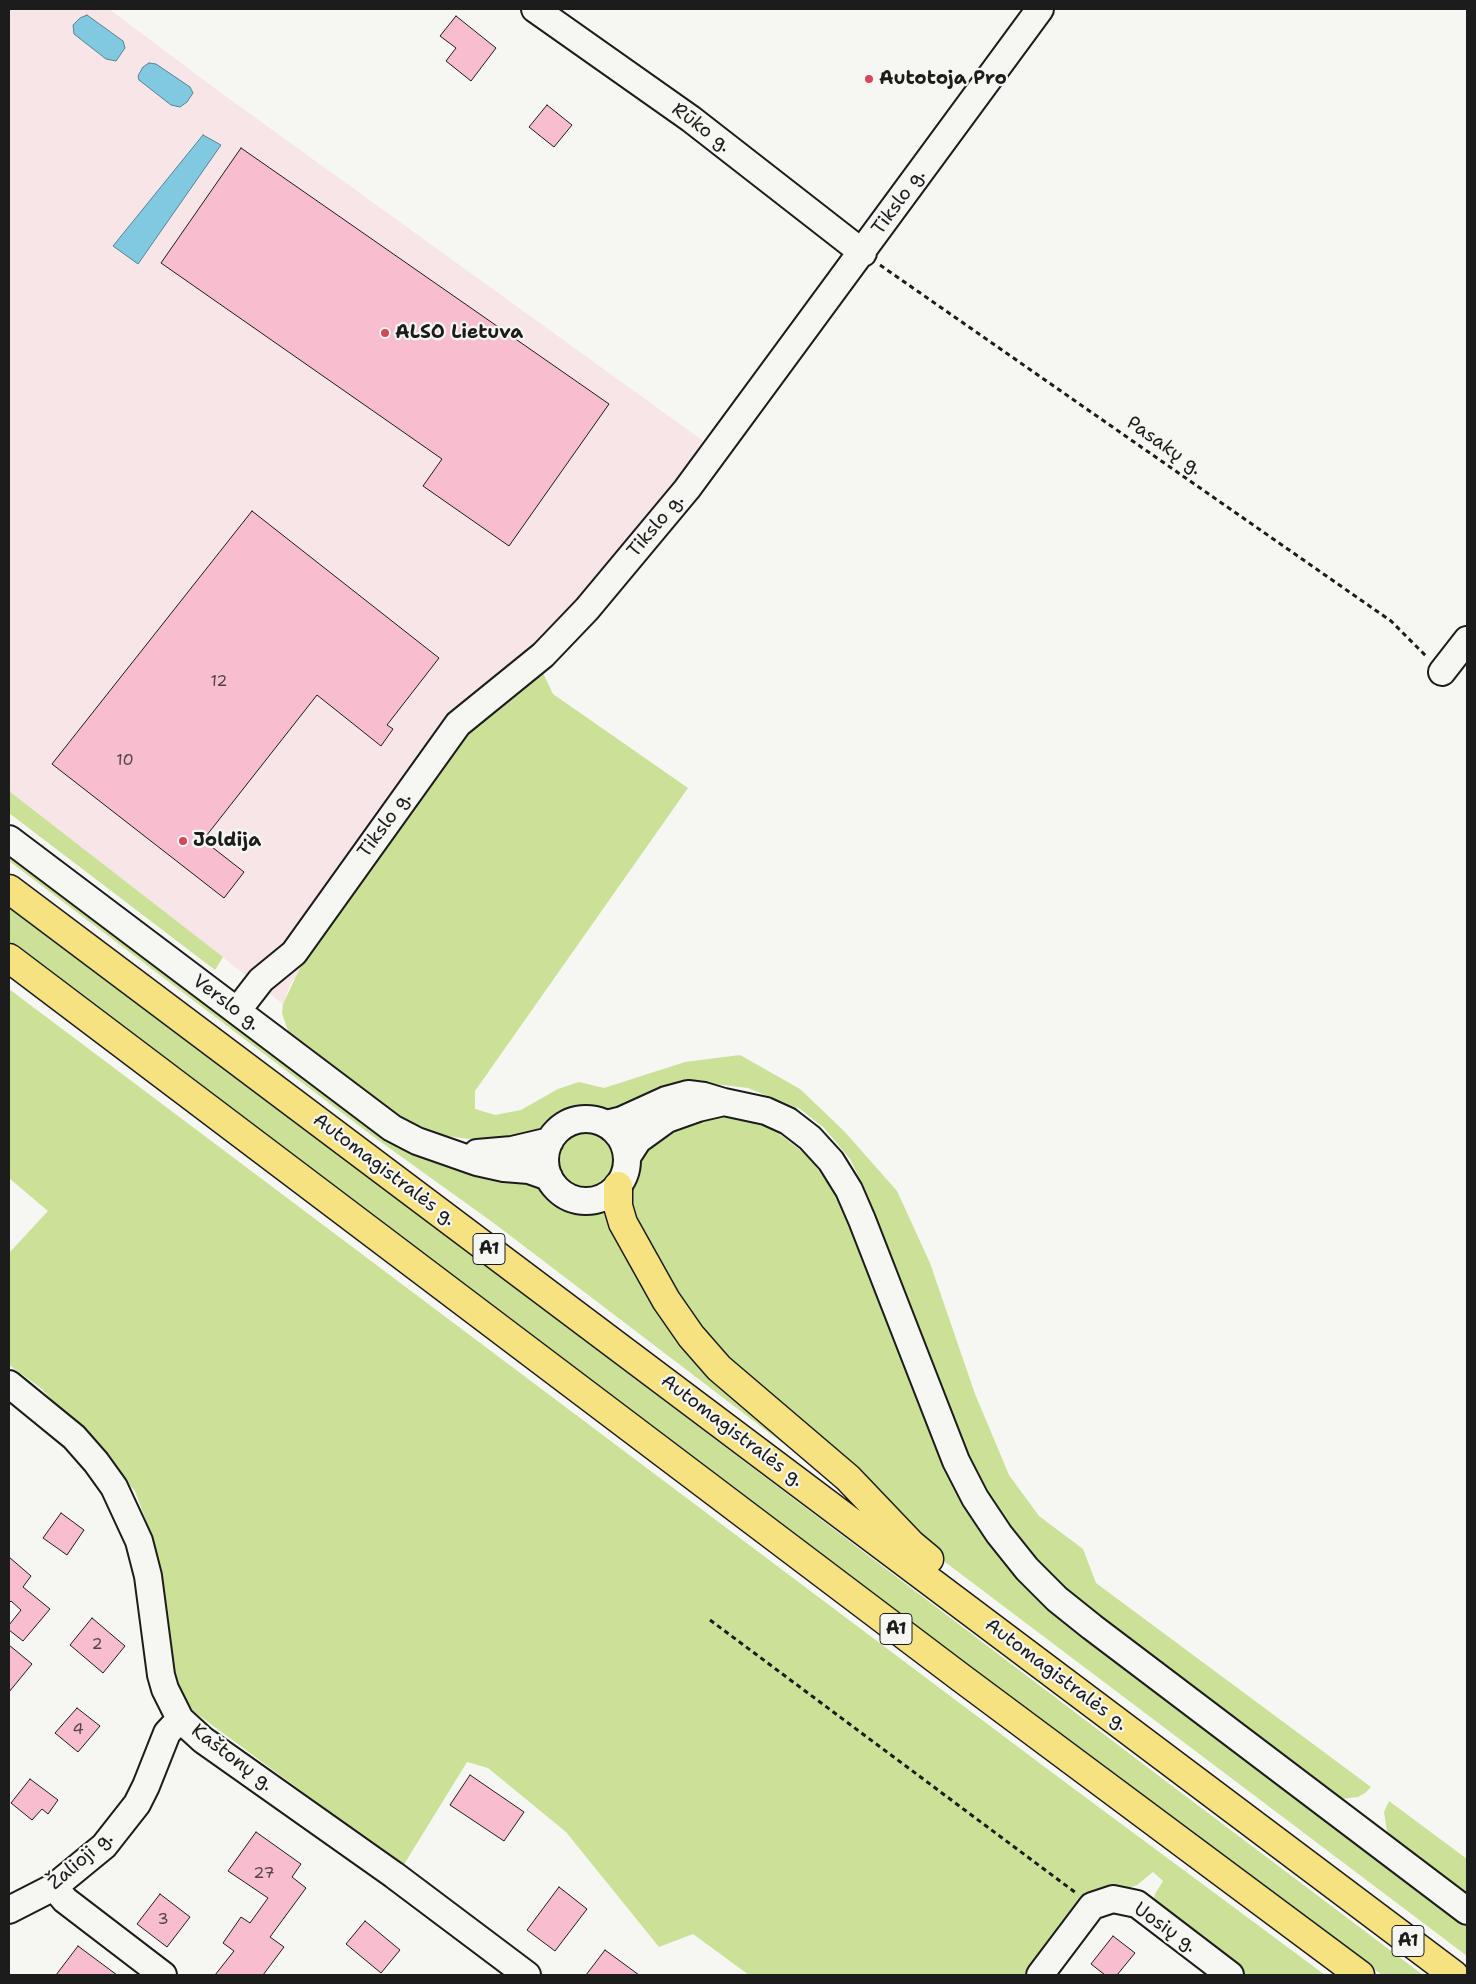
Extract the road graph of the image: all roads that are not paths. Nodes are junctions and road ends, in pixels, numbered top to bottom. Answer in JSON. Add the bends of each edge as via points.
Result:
{"nodes":[{"id":1,"x":535,"y":9,"type":"edge"},
{"id":2,"x":1040,"y":9,"type":"edge"},
{"id":3,"x":863,"y":253,"type":"junction"},
{"id":4,"x":1467,"y":640,"type":"edge"},
{"id":5,"x":1442,"y":672,"type":"road end"},
{"id":6,"x":9,"y":839,"type":"edge"},
{"id":7,"x":9,"y":889,"type":"edge"},
{"id":8,"x":9,"y":958,"type":"edge"},
{"id":9,"x":20,"y":971,"type":"edge"},
{"id":10,"x":237,"y":1011,"type":"junction"},
{"id":11,"x":724,"y":1102,"type":"junction"},
{"id":12,"x":606,"y":1124,"type":"junction"},
{"id":13,"x":550,"y":1141,"type":"junction"},
{"id":14,"x":451,"y":1152,"type":"junction"},
{"id":15,"x":627,"y":1157,"type":"junction"},
{"id":16,"x":549,"y":1177,"type":"junction"},
{"id":17,"x":618,"y":1186,"type":"junction"},
{"id":18,"x":9,"y":1384,"type":"edge"},
{"id":19,"x":180,"y":1719,"type":"junction"},
{"id":20,"x":54,"y":1887,"type":"junction"},
{"id":21,"x":1363,"y":1906,"type":"junction"},
{"id":22,"x":9,"y":1910,"type":"edge"},
{"id":23,"x":1467,"y":1911,"type":"edge"},
{"id":24,"x":163,"y":1975,"type":"edge"},
{"id":25,"x":527,"y":1975,"type":"edge"},
{"id":26,"x":1040,"y":1975,"type":"edge"},
{"id":27,"x":1230,"y":1975,"type":"edge"},
{"id":28,"x":1360,"y":1975,"type":"edge"},
{"id":29,"x":1454,"y":1975,"type":"edge"}],
"edges":[{"from":1,"to":3,"type":"street","name":"Rūko g.","via":[[691,120]]},
{"from":2,"to":3,"type":"street","name":"Tikslo g."},
{"from":3,"to":10,"type":"street","name":"Tikslo g.","via":[[675,504],[542,656],[458,724],[294,953],[261,980]]},
{"from":4,"to":5,"type":"street"},
{"from":6,"to":10,"type":"street","name":"Verslo g."},
{"from":7,"to":21,"type":"highway","name":"Automagistralės g.","number":"A1"},
{"from":8,"to":9,"type":"highway","number":"A1"},
{"from":9,"to":28,"type":"highway","number":"A1"},
{"from":10,"to":14,"type":"street","name":"Verslo g.","via":[[392,1128],[417,1141]]},
{"from":11,"to":12,"type":"street","via":[[688,1094]]},
{"from":11,"to":15,"type":"street","via":[[667,1119],[638,1140]]},
{"from":11,"to":23,"type":"street","via":[[766,1111],[788,1121],[810,1138],[831,1161],[862,1220],[956,1461],[975,1498],[1027,1569],[1092,1628]]},
{"from":12,"to":13,"type":"street","via":[[594,1119],[570,1122],[559,1129]]},
{"from":12,"to":15,"type":"street","via":[[621,1138]]},
{"from":13,"to":14,"type":"street","name":"Verslo g.","via":[[512,1150]]},
{"from":13,"to":16,"type":"street","via":[[545,1162]]},
{"from":14,"to":16,"type":"street","name":"Verslo g.","via":[[477,1162],[529,1170]]},
{"from":15,"to":17,"type":"street","via":[[627,1167]]},
{"from":16,"to":17,"type":"street","via":[[562,1193],[586,1201],[609,1194]]},
{"from":17,"to":21,"type":"highway","via":[[618,1206],[623,1224],[666,1300],[719,1368],[848,1478],[911,1544],[941,1570],[1336,1872]]},
{"from":18,"to":19,"type":"street","name":"Kaštonų g.","via":[[74,1436],[118,1495],[139,1541],[148,1576],[161,1676]]},
{"from":19,"to":20,"type":"street","name":"Žalioji g.","via":[[167,1734],[146,1786],[126,1819],[104,1846]]},
{"from":19,"to":25,"type":"street","name":"Kaštonų g.","via":[[203,1740],[394,1875]]},
{"from":20,"to":22,"type":"street","name":"Žalioji g."},
{"from":20,"to":24,"type":"street","via":[[65,1900]]},
{"from":21,"to":29,"type":"highway","name":"Automagistralės g.","number":"A1"},
{"from":26,"to":27,"type":"street","name":"Uosių g.","via":[[1092,1906],[1113,1899],[1137,1904]]}]}
